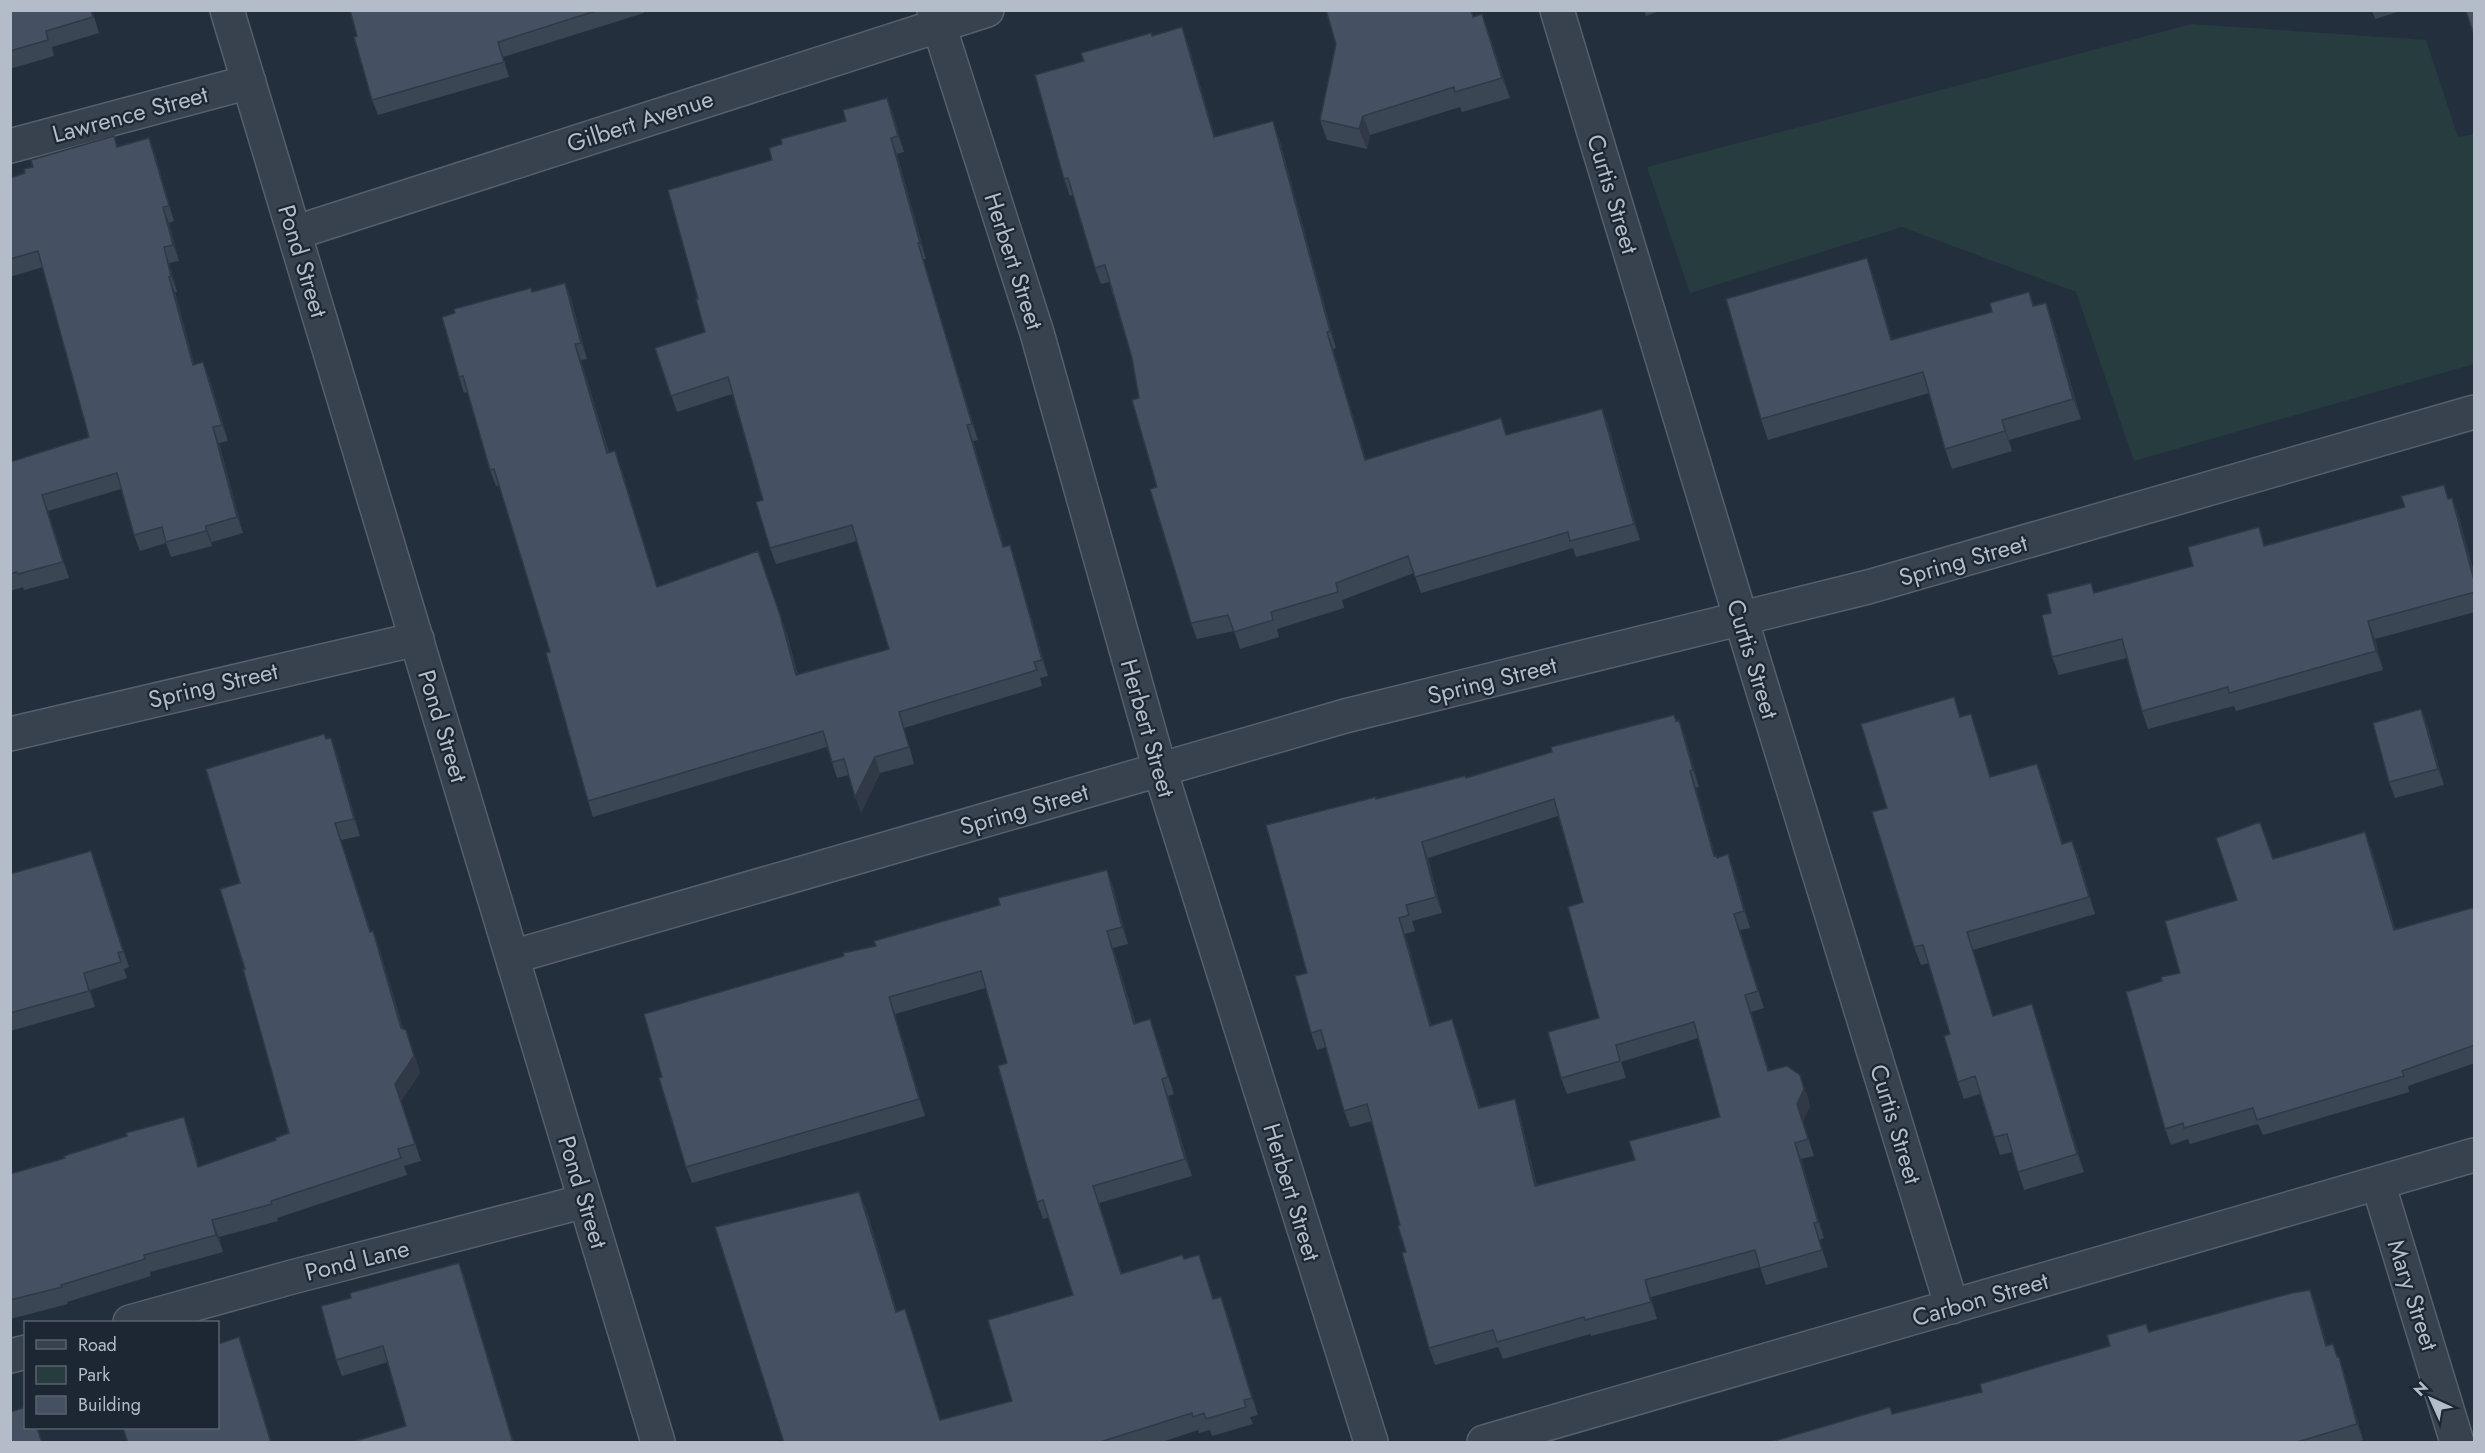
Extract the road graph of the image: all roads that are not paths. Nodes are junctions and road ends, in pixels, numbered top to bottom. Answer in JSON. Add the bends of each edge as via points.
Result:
{"nodes":[{"id":1,"x":228,"y":10,"type":"edge"},
{"id":2,"x":987,"y":10,"type":"edge"},
{"id":3,"x":1557,"y":10,"type":"edge"},
{"id":4,"x":936,"y":18,"type":"edge"},
{"id":5,"x":249,"y":82,"type":"junction"},
{"id":6,"x":10,"y":146,"type":"edge"},
{"id":7,"x":294,"y":233,"type":"junction"},
{"id":8,"x":2475,"y":412,"type":"edge"},
{"id":9,"x":1741,"y":619,"type":"junction"},
{"id":10,"x":417,"y":639,"type":"junction"},
{"id":11,"x":10,"y":734,"type":"edge"},
{"id":12,"x":1160,"y":770,"type":"junction"},
{"id":13,"x":512,"y":957,"type":"junction"},
{"id":14,"x":2475,"y":1155,"type":"edge"},
{"id":15,"x":2378,"y":1183,"type":"junction"},
{"id":16,"x":585,"y":1201,"type":"junction"},
{"id":17,"x":1952,"y":1307,"type":"junction"},
{"id":18,"x":137,"y":1321,"type":"edge"},
{"id":19,"x":658,"y":1443,"type":"edge"},
{"id":20,"x":1371,"y":1443,"type":"edge"},
{"id":21,"x":1485,"y":1443,"type":"edge"},
{"id":22,"x":2457,"y":1443,"type":"edge"}],
"edges":[{"from":1,"to":5,"type":"street","name":"Pond Street"},
{"from":2,"to":4,"type":"street","name":"Gilbert Avenue"},
{"from":3,"to":9,"type":"street","name":"Curtis Street"},
{"from":4,"to":7,"type":"street","name":"Gilbert Avenue"},
{"from":4,"to":12,"type":"street","name":"Herbert Street","via":[[1037,333]]},
{"from":5,"to":6,"type":"street","name":"Lawrence Street"},
{"from":5,"to":7,"type":"street","name":"Pond Street"},
{"from":7,"to":10,"type":"street","name":"Pond Street"},
{"from":8,"to":9,"type":"street","name":"Spring Street","via":[[1868,587]]},
{"from":9,"to":12,"type":"street","name":"Spring Street","via":[[1346,716]]},
{"from":9,"to":17,"type":"street","name":"Curtis Street"},
{"from":10,"to":11,"type":"street","name":"Spring Street"},
{"from":10,"to":13,"type":"street","name":"Pond Street"},
{"from":12,"to":13,"type":"street","name":"Spring Street"},
{"from":12,"to":20,"type":"street","name":"Herbert Street"},
{"from":13,"to":16,"type":"street","name":"Pond Street"},
{"from":14,"to":15,"type":"street","name":"Carbon Street"},
{"from":15,"to":17,"type":"street","name":"Carbon Street"},
{"from":15,"to":22,"type":"street","name":"Mary Street"},
{"from":16,"to":18,"type":"street","name":"Pond Lane"},
{"from":16,"to":19,"type":"street","name":"Pond Street"},
{"from":17,"to":21,"type":"street","name":"Carbon Street"}]}
